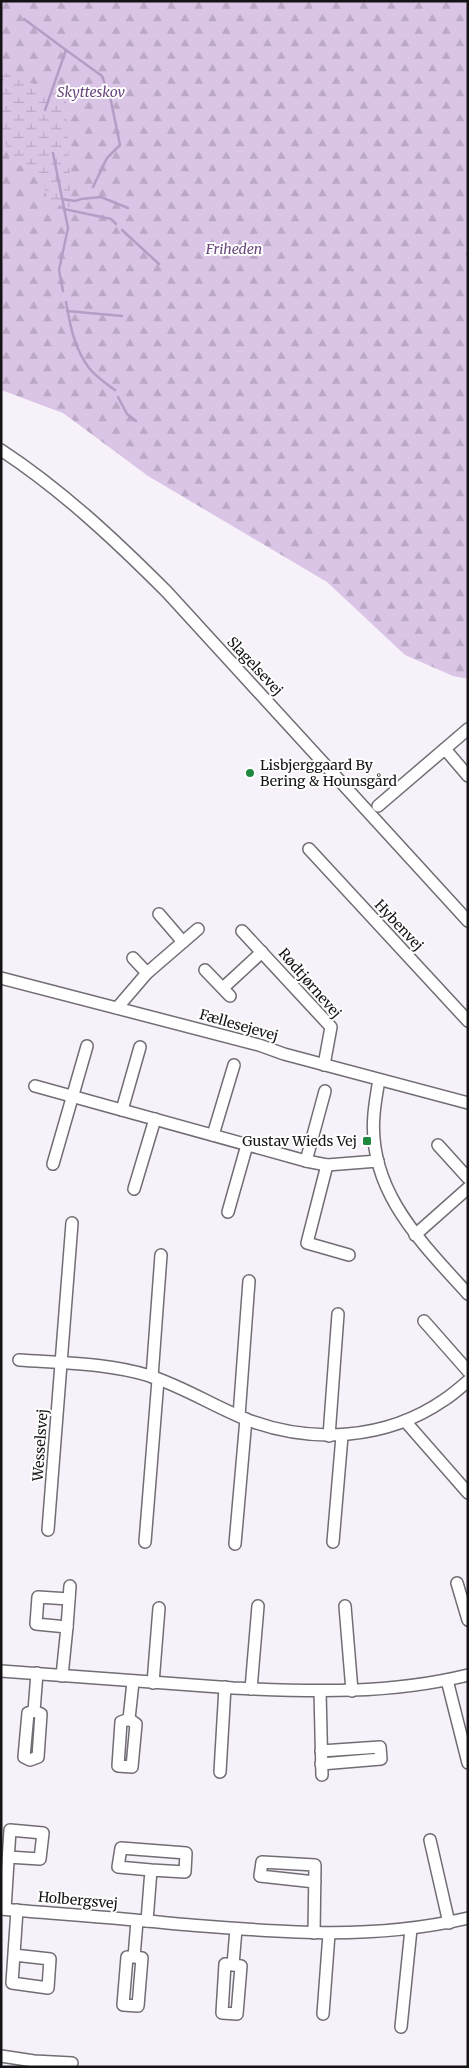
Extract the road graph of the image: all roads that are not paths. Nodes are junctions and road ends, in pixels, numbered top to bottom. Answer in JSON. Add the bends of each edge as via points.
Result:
{"nodes":[{"id":1,"x":1,"y":450,"type":"edge"},
{"id":2,"x":468,"y":729,"type":"edge"},
{"id":3,"x":444,"y":749,"type":"junction"},
{"id":4,"x":468,"y":776,"type":"edge"},
{"id":5,"x":378,"y":806,"type":"dead end"},
{"id":6,"x":308,"y":849,"type":"dead end"},
{"id":7,"x":159,"y":914,"type":"dead end"},
{"id":8,"x":468,"y":921,"type":"edge"},
{"id":9,"x":198,"y":929,"type":"dead end"},
{"id":10,"x":242,"y":931,"type":"dead end"},
{"id":11,"x":183,"y":942,"type":"junction"},
{"id":12,"x":262,"y":952,"type":"junction"},
{"id":13,"x":133,"y":958,"type":"dead end"},
{"id":14,"x":206,"y":970,"type":"dead end"},
{"id":15,"x":147,"y":973,"type":"junction"},
{"id":16,"x":1,"y":978,"type":"edge"},
{"id":17,"x":117,"y":1008,"type":"junction"},
{"id":18,"x":468,"y":1021,"type":"edge"},
{"id":19,"x":87,"y":1046,"type":"dead end"},
{"id":20,"x":140,"y":1047,"type":"dead end"},
{"id":21,"x":234,"y":1065,"type":"dead end"},
{"id":22,"x":324,"y":1065,"type":"junction"},
{"id":23,"x":379,"y":1080,"type":"junction"},
{"id":24,"x":36,"y":1086,"type":"dead end"},
{"id":25,"x":325,"y":1091,"type":"dead end"},
{"id":26,"x":73,"y":1096,"type":"junction"},
{"id":27,"x":468,"y":1103,"type":"edge"},
{"id":28,"x":122,"y":1110,"type":"junction"},
{"id":29,"x":155,"y":1119,"type":"junction"},
{"id":30,"x":214,"y":1135,"type":"junction"},
{"id":31,"x":247,"y":1145,"type":"junction"},
{"id":32,"x":438,"y":1145,"type":"dead end"},
{"id":33,"x":306,"y":1161,"type":"junction"},
{"id":34,"x":378,"y":1161,"type":"junction"},
{"id":35,"x":53,"y":1164,"type":"dead end"},
{"id":36,"x":327,"y":1164,"type":"junction"},
{"id":37,"x":468,"y":1178,"type":"edge"},
{"id":38,"x":468,"y":1188,"type":"edge"},
{"id":39,"x":134,"y":1189,"type":"dead end"},
{"id":40,"x":228,"y":1212,"type":"dead end"},
{"id":41,"x":72,"y":1223,"type":"dead end"},
{"id":42,"x":415,"y":1235,"type":"junction"},
{"id":43,"x":161,"y":1255,"type":"dead end"},
{"id":44,"x":349,"y":1255,"type":"dead end"},
{"id":45,"x":248,"y":1281,"type":"dead end"},
{"id":46,"x":468,"y":1294,"type":"edge"},
{"id":47,"x":338,"y":1314,"type":"dead end"},
{"id":48,"x":424,"y":1321,"type":"dead end"},
{"id":49,"x":19,"y":1360,"type":"dead end"},
{"id":50,"x":61,"y":1363,"type":"junction"},
{"id":51,"x":468,"y":1371,"type":"edge"},
{"id":52,"x":155,"y":1378,"type":"junction"},
{"id":53,"x":468,"y":1381,"type":"edge"},
{"id":54,"x":242,"y":1418,"type":"junction"},
{"id":55,"x":405,"y":1421,"type":"junction"},
{"id":56,"x":329,"y":1436,"type":"junction"},
{"id":57,"x":342,"y":1436,"type":"junction"},
{"id":58,"x":468,"y":1493,"type":"edge"},
{"id":59,"x":48,"y":1530,"type":"dead end"},
{"id":60,"x":145,"y":1542,"type":"dead end"},
{"id":61,"x":332,"y":1542,"type":"dead end"},
{"id":62,"x":236,"y":1544,"type":"dead end"},
{"id":63,"x":457,"y":1583,"type":"dead end"},
{"id":64,"x":70,"y":1586,"type":"dead end"},
{"id":65,"x":69,"y":1599,"type":"junction"},
{"id":66,"x":258,"y":1606,"type":"dead end"},
{"id":67,"x":345,"y":1606,"type":"dead end"},
{"id":68,"x":159,"y":1608,"type":"dead end"},
{"id":69,"x":468,"y":1620,"type":"edge"},
{"id":70,"x":67,"y":1627,"type":"junction"},
{"id":71,"x":1,"y":1671,"type":"edge"},
{"id":72,"x":37,"y":1673,"type":"junction"},
{"id":73,"x":468,"y":1675,"type":"edge"},
{"id":74,"x":62,"y":1676,"type":"junction"},
{"id":75,"x":447,"y":1680,"type":"junction"},
{"id":76,"x":134,"y":1682,"type":"junction"},
{"id":77,"x":153,"y":1683,"type":"junction"},
{"id":78,"x":225,"y":1687,"type":"junction"},
{"id":79,"x":252,"y":1689,"type":"junction"},
{"id":80,"x":320,"y":1691,"type":"junction"},
{"id":81,"x":352,"y":1691,"type":"junction"},
{"id":82,"x":34,"y":1711,"type":"dead end"},
{"id":83,"x":129,"y":1719,"type":"dead end"},
{"id":84,"x":321,"y":1751,"type":"junction"},
{"id":85,"x":468,"y":1763,"type":"edge"},
{"id":86,"x":220,"y":1772,"type":"dead end"},
{"id":87,"x":430,"y":1840,"type":"dead end"},
{"id":88,"x":8,"y":1857,"type":"dead end"},
{"id":89,"x":151,"y":1870,"type":"junction"},
{"id":90,"x":315,"y":1882,"type":"dead end"},
{"id":91,"x":3,"y":1909,"type":"edge"},
{"id":92,"x":17,"y":1910,"type":"junction"},
{"id":93,"x":468,"y":1918,"type":"edge"},
{"id":94,"x":142,"y":1921,"type":"junction"},
{"id":95,"x":449,"y":1923,"type":"junction"},
{"id":96,"x":236,"y":1929,"type":"junction"},
{"id":97,"x":411,"y":1929,"type":"junction"},
{"id":98,"x":314,"y":1933,"type":"junction"},
{"id":99,"x":329,"y":1934,"type":"junction"},
{"id":100,"x":14,"y":1955,"type":"dead end"},
{"id":101,"x":134,"y":1957,"type":"dead end"},
{"id":102,"x":233,"y":1965,"type":"dead end"},
{"id":103,"x":323,"y":2014,"type":"dead end"},
{"id":104,"x":401,"y":2027,"type":"dead end"},
{"id":105,"x":1,"y":2056,"type":"edge"},
{"id":106,"x":72,"y":2063,"type":"dead end"},
{"id":107,"x":34,"y":2064,"type":"edge"}],
"edges":[{"from":1,"to":8,"type":"street","name":"Slagelsevej","via":[[120,545]]},
{"from":2,"to":3,"type":"street"},
{"from":3,"to":4,"type":"street"},
{"from":3,"to":5,"type":"street"},
{"from":6,"to":18,"type":"street","name":"Hybenvej"},
{"from":7,"to":11,"type":"street"},
{"from":9,"to":11,"type":"street"},
{"from":10,"to":12,"type":"street","name":"Rødtjørnevej"},
{"from":11,"to":15,"type":"street"},
{"from":12,"to":14,"type":"street","name":"Rødtjørnevej","via":[[227,992]]},
{"from":12,"to":22,"type":"street","name":"Rødtjørnevej","via":[[331,1027]]},
{"from":13,"to":15,"type":"street"},
{"from":15,"to":17,"type":"street"},
{"from":16,"to":17,"type":"street","name":"Fællesejevej"},
{"from":17,"to":22,"type":"street","name":"Fællesejevej"},
{"from":19,"to":26,"type":"street"},
{"from":20,"to":28,"type":"street"},
{"from":21,"to":30,"type":"street"},
{"from":22,"to":23,"type":"street","name":"Fællesejevej"},
{"from":23,"to":27,"type":"street","name":"Fællesejevej"},
{"from":23,"to":34,"type":"street","via":[[374,1115]]},
{"from":24,"to":26,"type":"street"},
{"from":25,"to":33,"type":"street"},
{"from":26,"to":28,"type":"street"},
{"from":26,"to":35,"type":"street"},
{"from":28,"to":29,"type":"street"},
{"from":29,"to":30,"type":"street"},
{"from":29,"to":39,"type":"street"},
{"from":30,"to":31,"type":"street"},
{"from":31,"to":33,"type":"street"},
{"from":31,"to":40,"type":"street"},
{"from":32,"to":37,"type":"street"},
{"from":33,"to":36,"type":"street"},
{"from":34,"to":36,"type":"street"},
{"from":34,"to":42,"type":"street","via":[[397,1210]]},
{"from":36,"to":44,"type":"street","via":[[307,1243]]},
{"from":38,"to":42,"type":"street"},
{"from":41,"to":50,"type":"street","name":"Wesselsvej"},
{"from":42,"to":46,"type":"street"},
{"from":43,"to":52,"type":"street"},
{"from":45,"to":54,"type":"street"},
{"from":47,"to":56,"type":"street"},
{"from":48,"to":51,"type":"street"},
{"from":49,"to":50,"type":"street"},
{"from":50,"to":52,"type":"street","via":[[114,1366]]},
{"from":50,"to":59,"type":"street","name":"Wesselsvej"},
{"from":52,"to":54,"type":"street"},
{"from":52,"to":60,"type":"street"},
{"from":53,"to":55,"type":"street","via":[[444,1401]]},
{"from":54,"to":56,"type":"street","via":[[297,1434]]},
{"from":54,"to":62,"type":"street"},
{"from":55,"to":57,"type":"street"},
{"from":55,"to":58,"type":"street"},
{"from":56,"to":57,"type":"street"},
{"from":57,"to":61,"type":"street"},
{"from":63,"to":69,"type":"street"},
{"from":64,"to":65,"type":"street"},
{"from":65,"to":70,"type":"street"},
{"from":65,"to":70,"type":"street","via":[[38,1597],[36,1624]]},
{"from":66,"to":79,"type":"street"},
{"from":67,"to":81,"type":"street"},
{"from":68,"to":77,"type":"street"},
{"from":70,"to":74,"type":"street"},
{"from":71,"to":72,"type":"street"},
{"from":72,"to":74,"type":"street"},
{"from":72,"to":82,"type":"street"},
{"from":73,"to":75,"type":"street"},
{"from":74,"to":76,"type":"street"},
{"from":75,"to":81,"type":"street"},
{"from":75,"to":85,"type":"street"},
{"from":76,"to":77,"type":"street"},
{"from":76,"to":83,"type":"street"},
{"from":77,"to":78,"type":"street"},
{"from":78,"to":79,"type":"street"},
{"from":78,"to":86,"type":"street"},
{"from":79,"to":80,"type":"street"},
{"from":80,"to":81,"type":"street"},
{"from":80,"to":84,"type":"street"},
{"from":84,"to":84,"type":"street","via":[[322,1770],[381,1759],[380,1746]]},
{"from":87,"to":95,"type":"street"},
{"from":88,"to":91,"type":"street","name":"Holbergsvej"},
{"from":89,"to":89,"type":"street","via":[[185,1872],[186,1853],[121,1848],[118,1867]]},
{"from":89,"to":94,"type":"street"},
{"from":90,"to":98,"type":"street"},
{"from":91,"to":92,"type":"street","name":"Holbergsvej"},
{"from":92,"to":94,"type":"street","name":"Holbergsvej"},
{"from":92,"to":100,"type":"street"},
{"from":93,"to":95,"type":"street","name":"Holbergsvej"},
{"from":94,"to":96,"type":"street","name":"Holbergsvej"},
{"from":94,"to":101,"type":"street"},
{"from":95,"to":97,"type":"street","name":"Holbergsvej"},
{"from":96,"to":98,"type":"street","name":"Holbergsvej"},
{"from":96,"to":102,"type":"street"},
{"from":97,"to":99,"type":"street","name":"Holbergsvej"},
{"from":97,"to":104,"type":"street"},
{"from":98,"to":99,"type":"street","name":"Holbergsvej"},
{"from":99,"to":103,"type":"street"},
{"from":105,"to":107,"type":"street"},
{"from":106,"to":107,"type":"street"}]}
